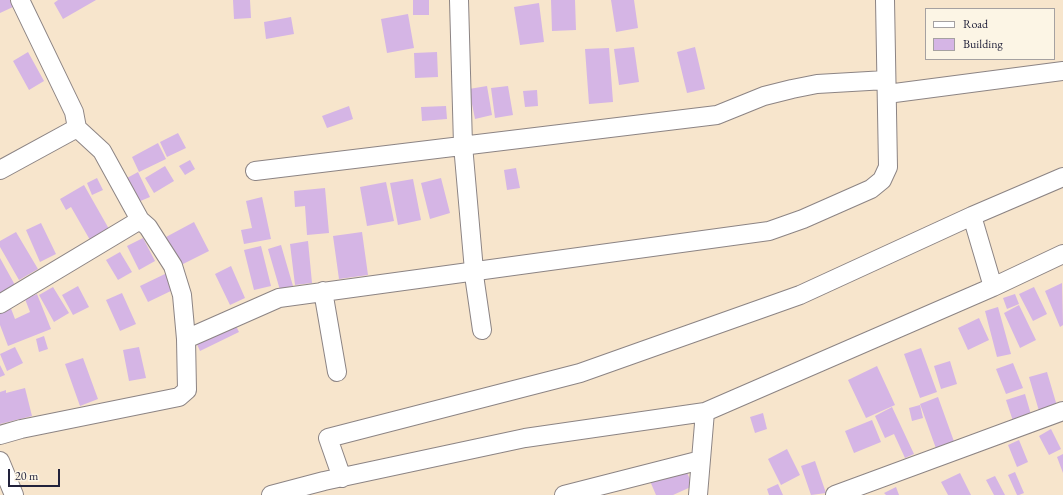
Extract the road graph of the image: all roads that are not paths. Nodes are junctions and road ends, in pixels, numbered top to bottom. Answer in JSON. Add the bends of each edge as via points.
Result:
{"nodes":[{"id":1,"x":20,"y":0,"type":"edge"},
{"id":2,"x":459,"y":0,"type":"edge"},
{"id":3,"x":885,"y":0,"type":"edge"},
{"id":4,"x":1063,"y":71,"type":"edge"},
{"id":5,"x":887,"y":87,"type":"junction"},
{"id":6,"x":77,"y":128,"type":"junction"},
{"id":7,"x":463,"y":145,"type":"junction"},
{"id":8,"x":0,"y":170,"type":"edge"},
{"id":9,"x":255,"y":171,"type":"dead end"},
{"id":10,"x":1063,"y":177,"type":"edge"},
{"id":11,"x":972,"y":216,"type":"junction"},
{"id":12,"x":140,"y":220,"type":"junction"},
{"id":13,"x":1063,"y":254,"type":"edge"},
{"id":14,"x":474,"y":271,"type":"junction"},
{"id":15,"x":993,"y":287,"type":"junction"},
{"id":16,"x":323,"y":292,"type":"junction"},
{"id":17,"x":0,"y":304,"type":"edge"},
{"id":18,"x":482,"y":330,"type":"dead end"},
{"id":19,"x":186,"y":339,"type":"junction"},
{"id":20,"x":337,"y":372,"type":"dead end"},
{"id":21,"x":705,"y":412,"type":"junction"},
{"id":22,"x":1063,"y":412,"type":"edge"},
{"id":23,"x":0,"y":435,"type":"edge"},
{"id":24,"x":701,"y":460,"type":"junction"},
{"id":25,"x":0,"y":461,"type":"edge"},
{"id":26,"x":342,"y":478,"type":"junction"},
{"id":27,"x":326,"y":488,"type":"edge"},
{"id":28,"x":14,"y":495,"type":"edge"},
{"id":29,"x":271,"y":495,"type":"edge"},
{"id":30,"x":564,"y":495,"type":"edge"},
{"id":31,"x":698,"y":495,"type":"edge"},
{"id":32,"x":835,"y":495,"type":"edge"}],
"edges":[{"from":1,"to":6,"type":"street","via":[[74,112]]},
{"from":2,"to":7,"type":"street"},
{"from":3,"to":5,"type":"street"},
{"from":4,"to":5,"type":"street"},
{"from":5,"to":7,"type":"street","via":[[817,84],[764,96],[717,114]]},
{"from":5,"to":14,"type":"street","via":[[888,167],[882,180],[871,189],[769,231]]},
{"from":6,"to":8,"type":"street"},
{"from":6,"to":12,"type":"street","via":[[102,151]]},
{"from":7,"to":9,"type":"street"},
{"from":7,"to":14,"type":"street"},
{"from":10,"to":11,"type":"street"},
{"from":11,"to":15,"type":"street"},
{"from":11,"to":26,"type":"street","via":[[800,295],[580,373],[328,438]]},
{"from":12,"to":17,"type":"street"},
{"from":12,"to":19,"type":"street","via":[[148,227],[172,266],[182,295]]},
{"from":13,"to":15,"type":"street"},
{"from":14,"to":16,"type":"street"},
{"from":14,"to":18,"type":"street"},
{"from":15,"to":21,"type":"street"},
{"from":16,"to":19,"type":"street","via":[[279,298]]},
{"from":16,"to":20,"type":"street"},
{"from":19,"to":23,"type":"street","via":[[187,390],[179,397]]},
{"from":21,"to":24,"type":"street"},
{"from":21,"to":26,"type":"street","via":[[525,438]]},
{"from":22,"to":32,"type":"street"},
{"from":24,"to":30,"type":"street"},
{"from":24,"to":31,"type":"street"},
{"from":25,"to":28,"type":"street"},
{"from":26,"to":27,"type":"street"},
{"from":27,"to":29,"type":"street"}]}
